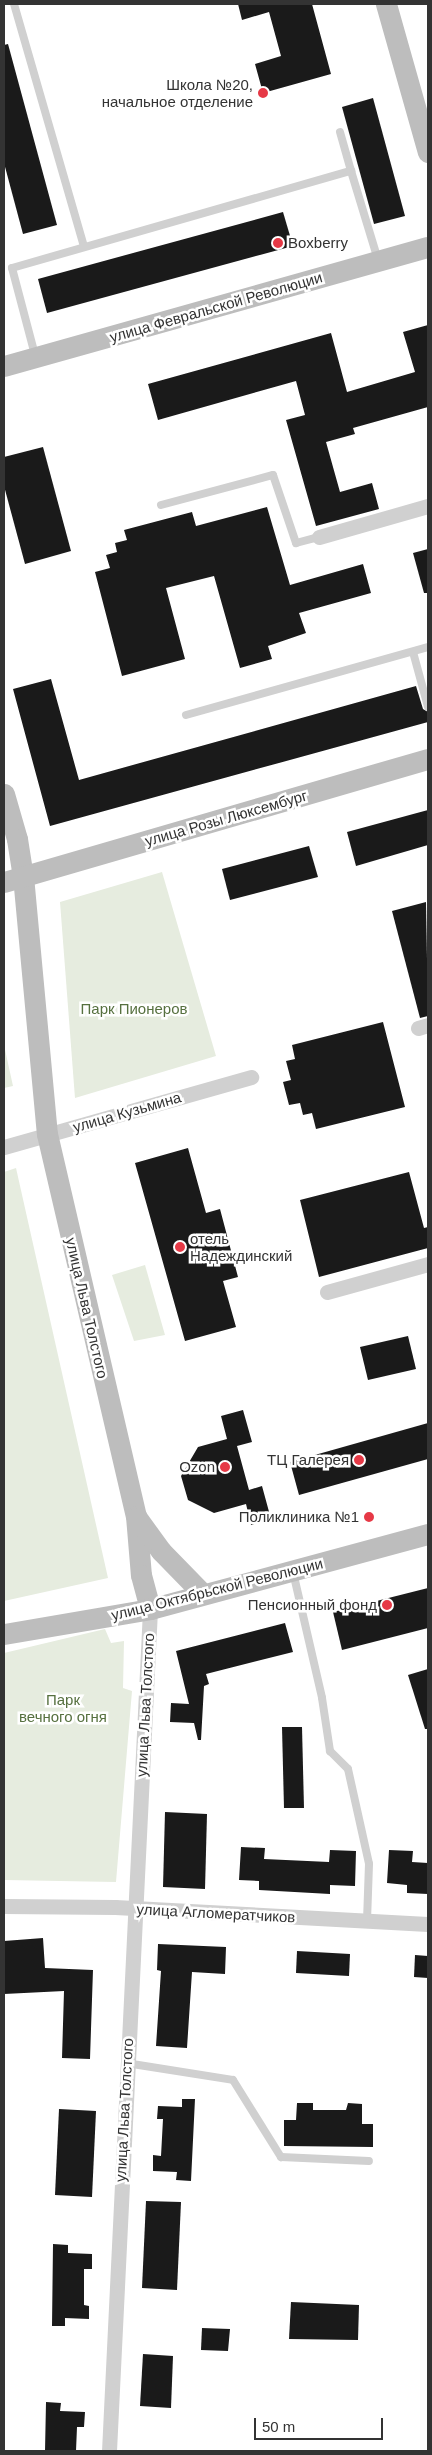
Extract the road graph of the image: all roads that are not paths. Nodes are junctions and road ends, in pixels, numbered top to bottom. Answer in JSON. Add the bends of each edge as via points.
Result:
{"nodes":[{"id":1,"x":14,"y":4,"type":"edge"},
{"id":2,"x":386,"y":4,"type":"edge"},
{"id":3,"x":340,"y":132,"type":"dead end"},
{"id":4,"x":428,"y":152,"type":"edge"},
{"id":5,"x":351,"y":171,"type":"junction"},
{"id":6,"x":84,"y":246,"type":"junction"},
{"id":7,"x":428,"y":247,"type":"edge"},
{"id":8,"x":378,"y":262,"type":"junction"},
{"id":9,"x":36,"y":358,"type":"junction"},
{"id":10,"x":4,"y":366,"type":"edge"},
{"id":11,"x":161,"y":506,"type":"dead end"},
{"id":12,"x":428,"y":506,"type":"edge"},
{"id":13,"x":319,"y":537,"type":"joint"},
{"id":14,"x":428,"y":647,"type":"edge"},
{"id":15,"x":413,"y":652,"type":"junction"},
{"id":16,"x":428,"y":706,"type":"edge"},
{"id":17,"x":186,"y":715,"type":"dead end"},
{"id":18,"x":428,"y":759,"type":"edge"},
{"id":19,"x":4,"y":794,"type":"edge"},
{"id":20,"x":13,"y":879,"type":"edge"},
{"id":21,"x":251,"y":1077,"type":"dead end"},
{"id":22,"x":47,"y":1134,"type":"junction"},
{"id":23,"x":4,"y":1147,"type":"edge"},
{"id":24,"x":428,"y":1264,"type":"edge"},
{"id":25,"x":327,"y":1292,"type":"dead end"},
{"id":26,"x":136,"y":1516,"type":"junction"},
{"id":27,"x":428,"y":1534,"type":"edge"},
{"id":28,"x":292,"y":1570,"type":"junction"},
{"id":29,"x":202,"y":1593,"type":"junction"},
{"id":30,"x":150,"y":1609,"type":"junction"},
{"id":31,"x":4,"y":1634,"type":"edge"},
{"id":32,"x":4,"y":1906,"type":"edge"},
{"id":33,"x":134,"y":1908,"type":"junction"},
{"id":34,"x":367,"y":1921,"type":"junction"},
{"id":35,"x":428,"y":1924,"type":"edge"},
{"id":36,"x":126,"y":2064,"type":"junction"},
{"id":37,"x":369,"y":2161,"type":"dead end"},
{"id":38,"x":109,"y":2451,"type":"edge"}],
"edges":[{"from":1,"to":6,"type":"lane"},
{"from":2,"to":4,"type":"street"},
{"from":3,"to":5,"type":"lane"},
{"from":5,"to":6,"type":"lane"},
{"from":5,"to":8,"type":"lane"},
{"from":6,"to":9,"type":"lane","via":[[12,268]]},
{"from":7,"to":8,"type":"street","name":"улица Февральской Революции"},
{"from":8,"to":9,"type":"street","name":"улица Февральской Революции"},
{"from":9,"to":10,"type":"street","name":"улица Февральской Революции"},
{"from":11,"to":13,"type":"lane","via":[[273,475],[296,543]]},
{"from":12,"to":13,"type":"street"},
{"from":14,"to":15,"type":"lane"},
{"from":15,"to":16,"type":"lane"},
{"from":15,"to":17,"type":"lane"},
{"from":18,"to":20,"type":"street","name":"улица Розы Люксембург"},
{"from":19,"to":20,"type":"street","name":"улица Льва Толстого","via":[[17,839]]},
{"from":20,"to":22,"type":"street","name":"улица Льва Толстого"},
{"from":21,"to":22,"type":"street","name":"улица Кузьмина"},
{"from":22,"to":23,"type":"street","name":"улица Кузьмина"},
{"from":22,"to":26,"type":"street","name":"улица Льва Толстого"},
{"from":24,"to":25,"type":"street"},
{"from":26,"to":29,"type":"street","via":[[161,1551]]},
{"from":26,"to":30,"type":"street","name":"улица Льва Толстого","via":[[141,1575]]},
{"from":27,"to":28,"type":"street","name":"улица Октябрьской Революции"},
{"from":28,"to":29,"type":"street","name":"улица Октябрьской Революции"},
{"from":28,"to":34,"type":"lane","via":[[322,1698],[330,1751],[348,1769],[369,1864]]},
{"from":29,"to":30,"type":"street","name":"улица Октябрьской Революции"},
{"from":30,"to":31,"type":"street","name":"улица Октябрьской Революции"},
{"from":30,"to":33,"type":"street","name":"улица Льва Толстого"},
{"from":32,"to":33,"type":"street","name":"улица Агломератчиков"},
{"from":33,"to":34,"type":"street","name":"улица Агломератчиков"},
{"from":33,"to":36,"type":"street","name":"улица Льва Толстого"},
{"from":34,"to":35,"type":"street","name":"улица Агломератчиков"},
{"from":36,"to":37,"type":"lane","via":[[233,2080],[281,2157]]},
{"from":36,"to":38,"type":"street","name":"улица Льва Толстого"}]}
